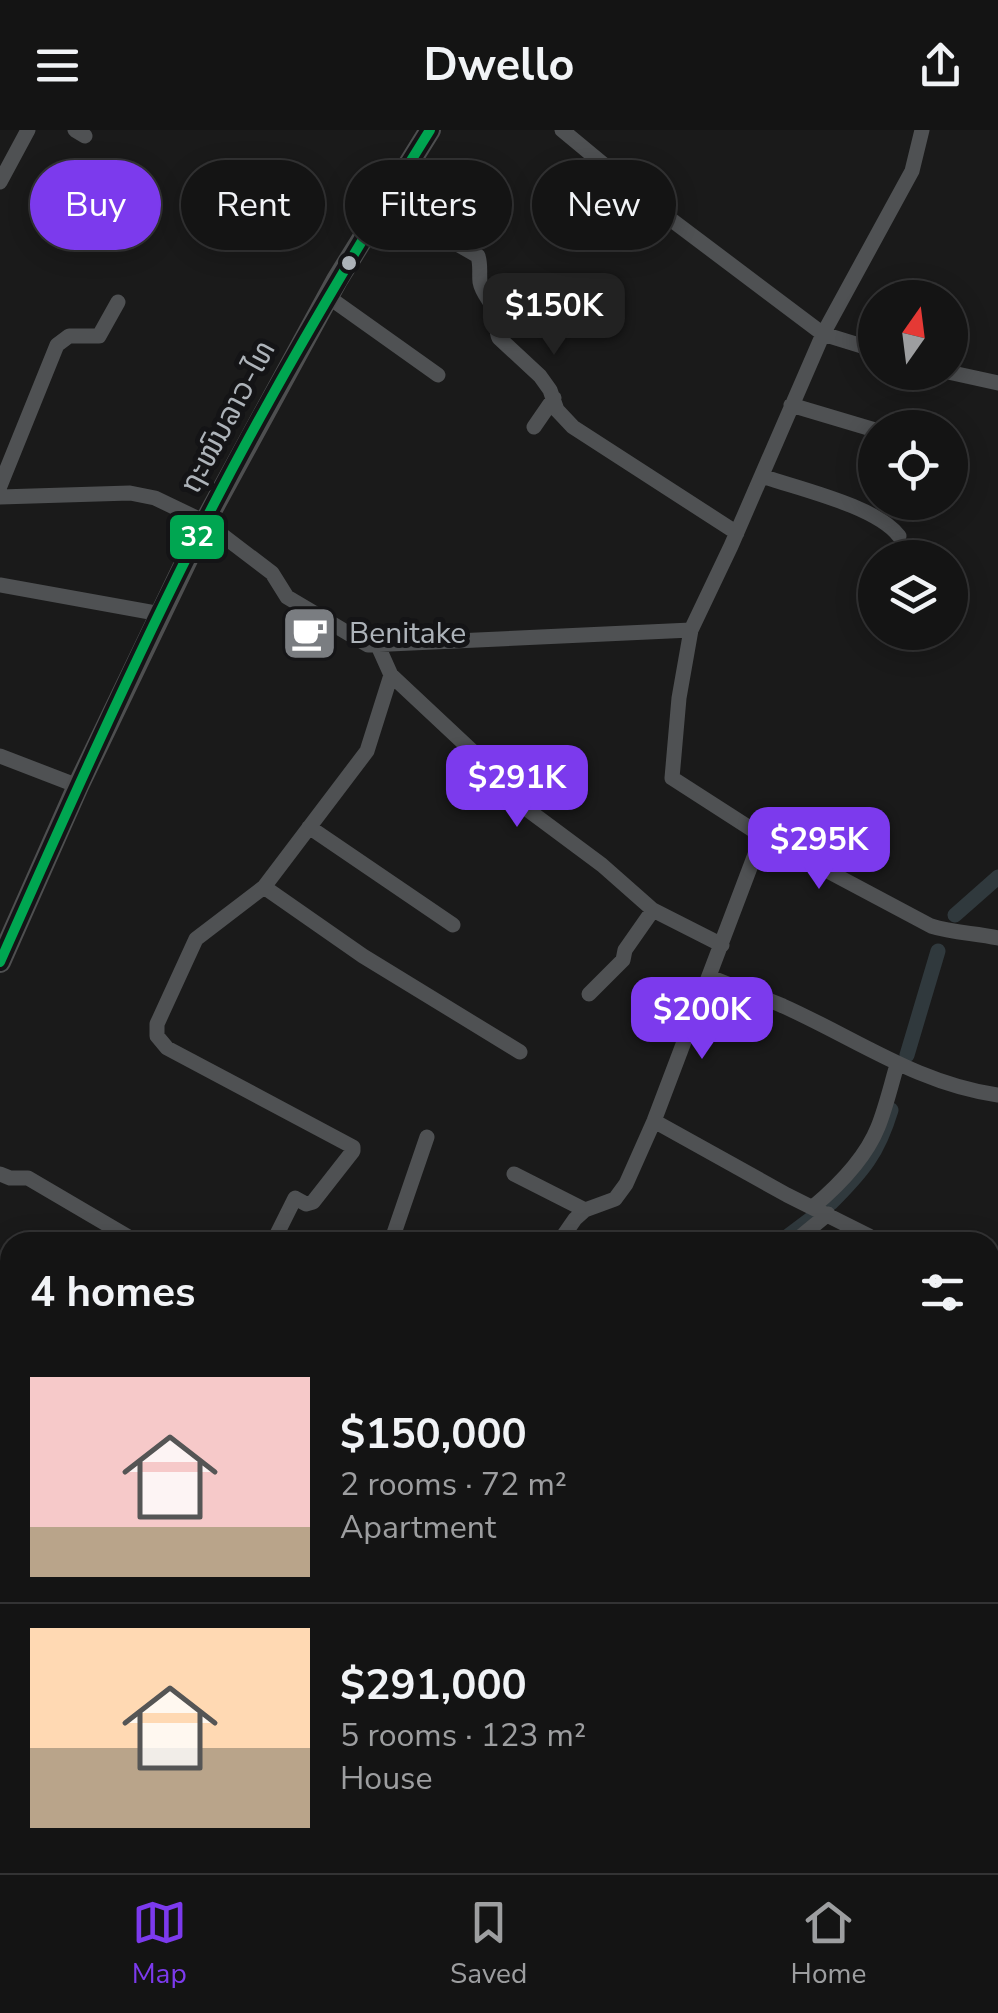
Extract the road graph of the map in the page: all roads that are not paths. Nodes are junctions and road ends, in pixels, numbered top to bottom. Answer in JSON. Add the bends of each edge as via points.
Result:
{"nodes":[{"id":1,"x":28,"y":130,"type":"edge"},
{"id":2,"x":430,"y":130,"type":"edge"},
{"id":3,"x":562,"y":130,"type":"edge"},
{"id":4,"x":922,"y":130,"type":"edge"},
{"id":5,"x":411,"y":160,"type":"edge"},
{"id":6,"x":0,"y":182,"type":"edge"},
{"id":7,"x":355,"y":250,"type":"edge"},
{"id":8,"x":468,"y":250,"type":"edge"},
{"id":9,"x":328,"y":296,"type":"junction"},
{"id":10,"x":118,"y":302,"type":"dead end"},
{"id":11,"x":823,"y":334,"type":"junction"},
{"id":12,"x":858,"y":345,"type":"edge"},
{"id":13,"x":438,"y":376,"type":"dead end"},
{"id":14,"x":968,"y":377,"type":"edge"},
{"id":15,"x":998,"y":384,"type":"edge"},
{"id":16,"x":554,"y":398,"type":"junction"},
{"id":17,"x":791,"y":406,"type":"junction"},
{"id":18,"x":858,"y":425,"type":"edge"},
{"id":19,"x":534,"y":427,"type":"dead end"},
{"id":20,"x":762,"y":476,"type":"junction"},
{"id":21,"x":0,"y":486,"type":"edge"},
{"id":22,"x":0,"y":497,"type":"edge"},
{"id":23,"x":205,"y":522,"type":"junction"},
{"id":24,"x":737,"y":533,"type":"junction"},
{"id":25,"x":899,"y":536,"type":"dead end"},
{"id":26,"x":0,"y":585,"type":"edge"},
{"id":27,"x":162,"y":614,"type":"junction"},
{"id":28,"x":690,"y":630,"type":"junction"},
{"id":29,"x":378,"y":646,"type":"junction"},
{"id":30,"x":392,"y":675,"type":"junction"},
{"id":31,"x":0,"y":756,"type":"edge"},
{"id":32,"x":78,"y":786,"type":"junction"},
{"id":33,"x":309,"y":827,"type":"junction"},
{"id":34,"x":762,"y":836,"type":"junction"},
{"id":35,"x":264,"y":887,"type":"junction"},
{"id":36,"x":653,"y":910,"type":"junction"},
{"id":37,"x":453,"y":925,"type":"dead end"},
{"id":38,"x":998,"y":938,"type":"edge"},
{"id":39,"x":722,"y":944,"type":"junction"},
{"id":40,"x":0,"y":962,"type":"edge"},
{"id":41,"x":710,"y":977,"type":"junction"},
{"id":42,"x":588,"y":994,"type":"dead end"},
{"id":43,"x":520,"y":1052,"type":"dead end"},
{"id":44,"x":897,"y":1065,"type":"junction"},
{"id":45,"x":998,"y":1095,"type":"edge"},
{"id":46,"x":654,"y":1121,"type":"junction"},
{"id":47,"x":427,"y":1136,"type":"dead end"},
{"id":48,"x":0,"y":1174,"type":"edge"},
{"id":49,"x":514,"y":1174,"type":"dead end"},
{"id":50,"x":813,"y":1207,"type":"junction"},
{"id":51,"x":585,"y":1210,"type":"junction"},
{"id":52,"x":828,"y":1214,"type":"junction"},
{"id":53,"x":120,"y":1232,"type":"edge"},
{"id":54,"x":278,"y":1232,"type":"edge"},
{"id":55,"x":394,"y":1232,"type":"edge"},
{"id":56,"x":567,"y":1232,"type":"edge"},
{"id":57,"x":806,"y":1232,"type":"edge"},
{"id":58,"x":862,"y":1232,"type":"edge"}],
"edges":[{"from":1,"to":6,"type":"street"},
{"from":2,"to":5,"type":"street","name":"ຖະໜົນລາວ-ໄທ"},
{"from":3,"to":11,"type":"street"},
{"from":4,"to":11,"type":"street","via":[[912,171]]},
{"from":7,"to":9,"type":"street","name":"ຖະໜົນລາວ-ໄທ"},
{"from":8,"to":16,"type":"street","via":[[478,256],[480,287],[498,319],[499,338]]},
{"from":9,"to":13,"type":"street"},
{"from":9,"to":23,"type":"street","name":"ຖະໜົນລາວ-ໄທ"},
{"from":10,"to":21,"type":"street","via":[[98,336],[69,336],[58,345]]},
{"from":11,"to":12,"type":"street"},
{"from":11,"to":17,"type":"street"},
{"from":14,"to":15,"type":"street"},
{"from":16,"to":19,"type":"street"},
{"from":16,"to":24,"type":"street","via":[[573,427]]},
{"from":17,"to":18,"type":"street"},
{"from":17,"to":20,"type":"street"},
{"from":20,"to":24,"type":"street"},
{"from":20,"to":25,"type":"street","via":[[856,508]]},
{"from":22,"to":23,"type":"street","via":[[130,493]]},
{"from":23,"to":27,"type":"street","name":"ຖະໜົນລາວ-ໄທ"},
{"from":23,"to":29,"type":"street","via":[[272,573],[287,596]]},
{"from":24,"to":28,"type":"street"},
{"from":26,"to":27,"type":"street"},
{"from":27,"to":32,"type":"street","name":"ຖະໜົນລາວ-ໄທ"},
{"from":28,"to":29,"type":"street"},
{"from":28,"to":34,"type":"street","via":[[672,778]]},
{"from":29,"to":30,"type":"street"},
{"from":30,"to":33,"type":"street","via":[[367,752]]},
{"from":30,"to":36,"type":"street","via":[[520,804]]},
{"from":31,"to":32,"type":"street"},
{"from":32,"to":40,"type":"street","name":"ຖະໜົນລາວ-ໄທ"},
{"from":33,"to":35,"type":"street"},
{"from":33,"to":37,"type":"street"},
{"from":34,"to":38,"type":"street","via":[[931,926]]},
{"from":34,"to":39,"type":"street"},
{"from":35,"to":43,"type":"street"},
{"from":35,"to":54,"type":"street","via":[[196,938],[156,1031],[167,1048],[354,1147],[313,1202],[295,1198]]},
{"from":36,"to":39,"type":"street"},
{"from":36,"to":42,"type":"street","via":[[623,960]]},
{"from":39,"to":41,"type":"street"},
{"from":41,"to":44,"type":"street","via":[[784,1006]]},
{"from":41,"to":46,"type":"street"},
{"from":44,"to":45,"type":"street"},
{"from":44,"to":50,"type":"street","via":[[866,1152]]},
{"from":46,"to":50,"type":"street"},
{"from":46,"to":51,"type":"street","via":[[615,1199]]},
{"from":47,"to":55,"type":"street"},
{"from":48,"to":53,"type":"street","via":[[28,1178]]},
{"from":49,"to":51,"type":"street"},
{"from":50,"to":52,"type":"street"},
{"from":51,"to":56,"type":"street"},
{"from":52,"to":57,"type":"street"},
{"from":52,"to":58,"type":"street"}]}
